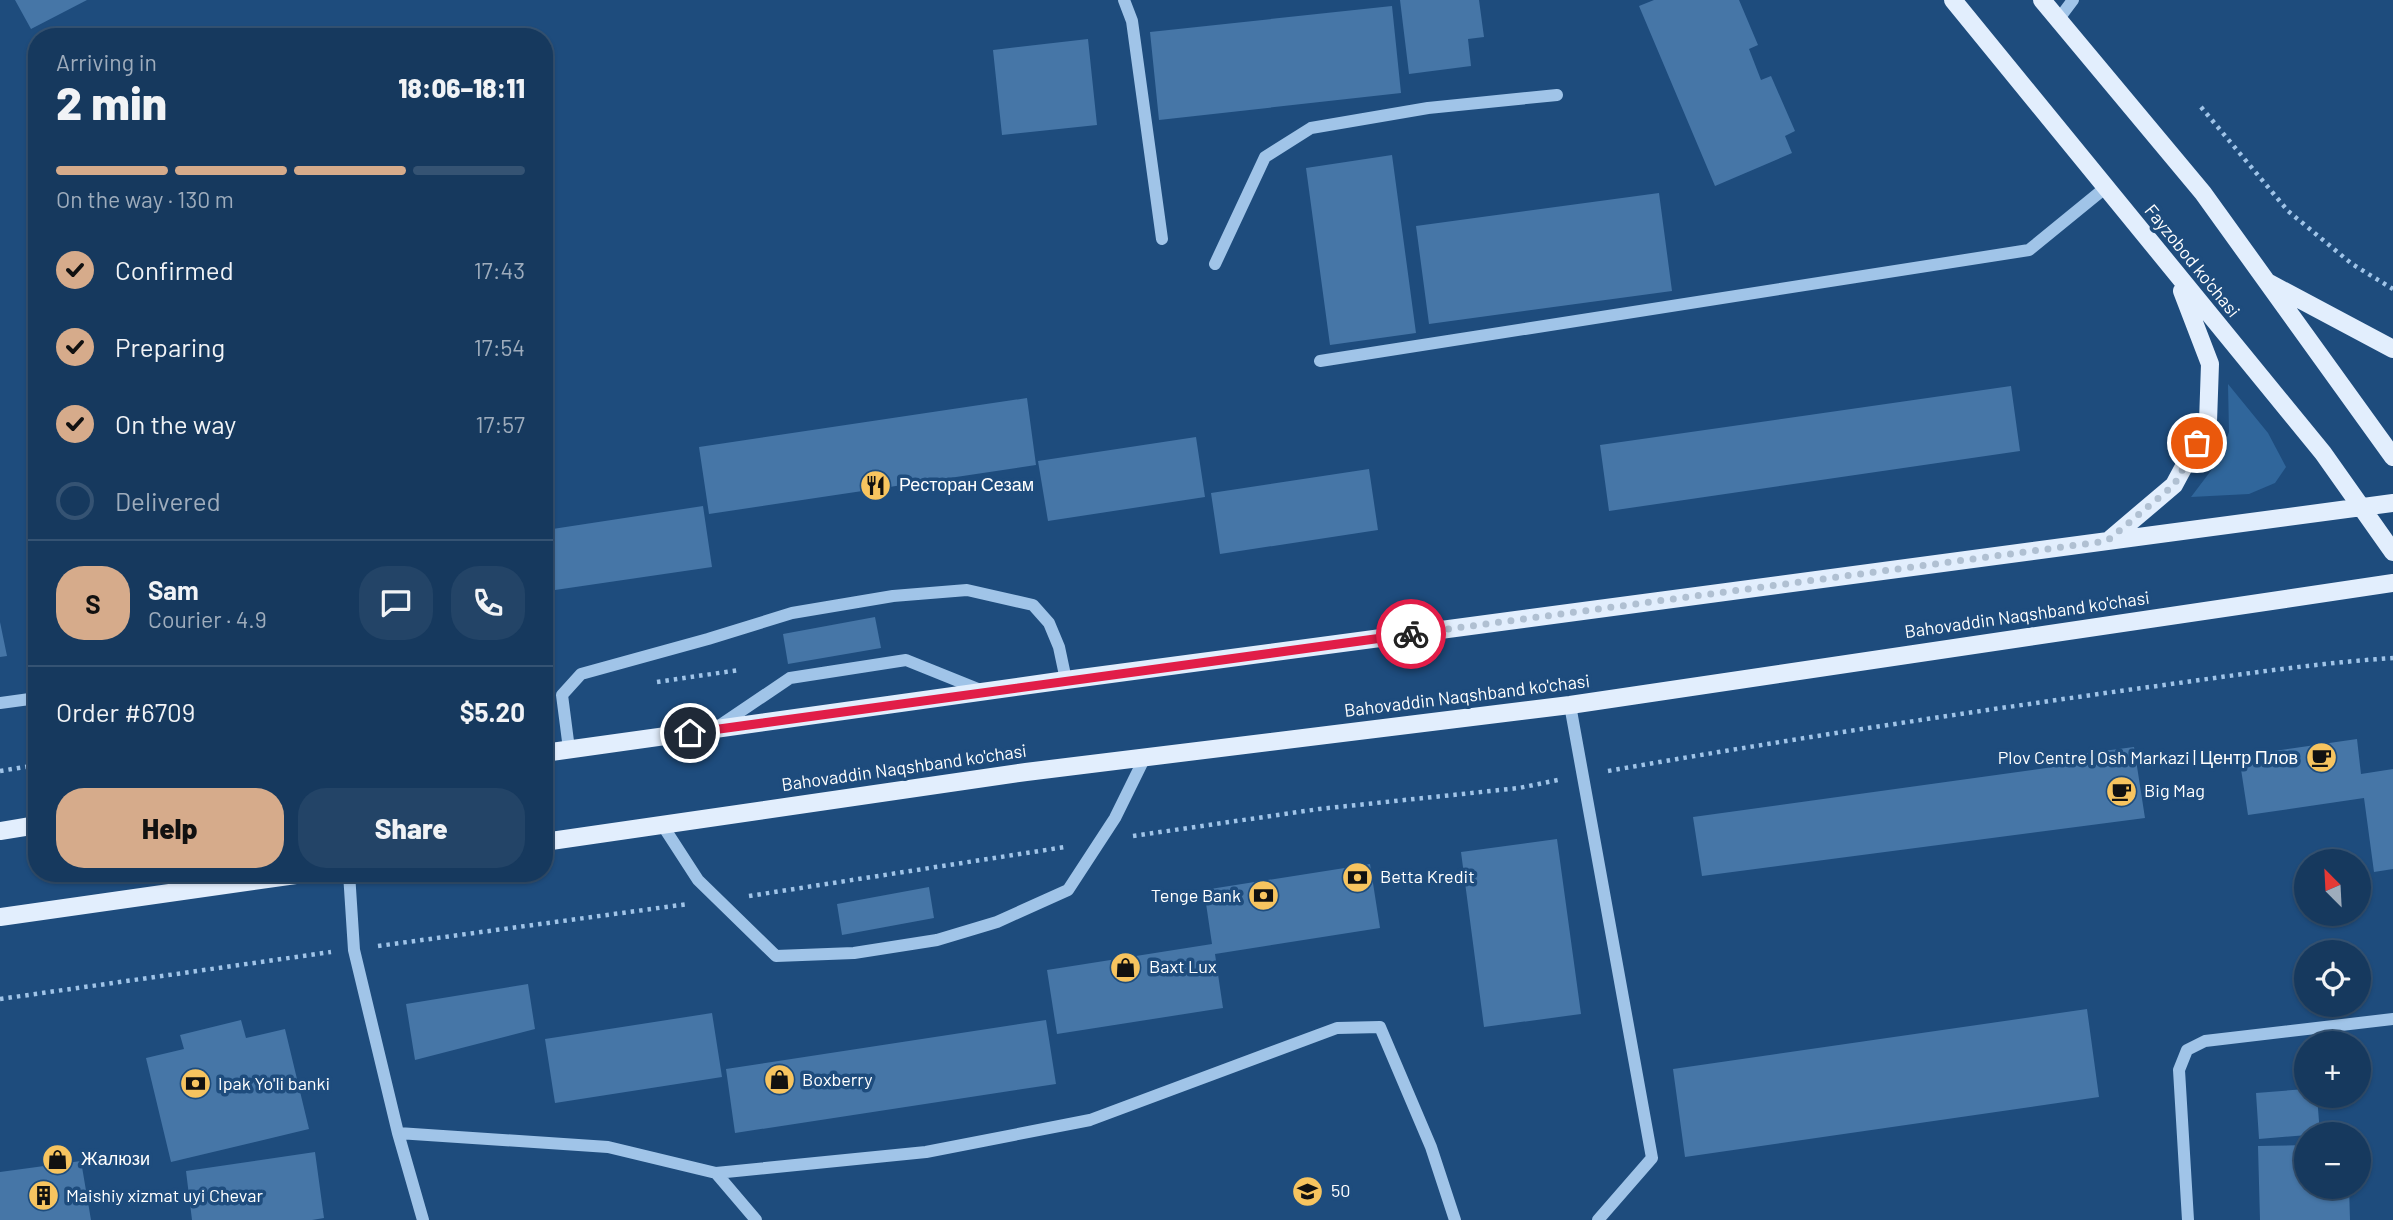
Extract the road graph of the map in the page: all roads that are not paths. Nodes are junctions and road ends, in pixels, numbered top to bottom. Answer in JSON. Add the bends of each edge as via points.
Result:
{"nodes":[{"id":1,"x":1124,"y":0,"type":"edge"},
{"id":2,"x":1953,"y":0,"type":"edge"},
{"id":3,"x":2042,"y":0,"type":"edge"},
{"id":4,"x":2073,"y":0,"type":"edge"},
{"id":5,"x":2058,"y":20,"type":"junction"},
{"id":6,"x":1558,"y":95,"type":"dead end"},
{"id":7,"x":2105,"y":188,"type":"junction"},
{"id":8,"x":1163,"y":239,"type":"dead end"},
{"id":9,"x":1215,"y":264,"type":"dead end"},
{"id":10,"x":2176,"y":275,"type":"junction"},
{"id":11,"x":2266,"y":281,"type":"junction"},
{"id":12,"x":2393,"y":349,"type":"edge"},
{"id":13,"x":1320,"y":361,"type":"dead end"},
{"id":14,"x":2393,"y":457,"type":"edge"},
{"id":15,"x":2393,"y":503,"type":"edge"},
{"id":16,"x":2360,"y":507,"type":"junction"},
{"id":17,"x":2107,"y":541,"type":"junction"},
{"id":18,"x":2393,"y":552,"type":"edge"},
{"id":19,"x":2393,"y":583,"type":"edge"},
{"id":20,"x":1066,"y":680,"type":"junction"},
{"id":21,"x":984,"y":691,"type":"junction"},
{"id":22,"x":28,"y":699,"type":"edge"},
{"id":23,"x":0,"y":703,"type":"edge"},
{"id":24,"x":1570,"y":705,"type":"junction"},
{"id":25,"x":714,"y":729,"type":"junction"},
{"id":26,"x":569,"y":749,"type":"junction"},
{"id":27,"x":553,"y":752,"type":"edge"},
{"id":28,"x":1145,"y":757,"type":"junction"},
{"id":29,"x":28,"y":826,"type":"edge"},
{"id":30,"x":663,"y":826,"type":"junction"},
{"id":31,"x":0,"y":831,"type":"edge"},
{"id":32,"x":553,"y":841,"type":"edge"},
{"id":33,"x":247,"y":882,"type":"edge"},
{"id":34,"x":350,"y":882,"type":"edge"},
{"id":35,"x":0,"y":917,"type":"edge"},
{"id":36,"x":2393,"y":1019,"type":"edge"},
{"id":37,"x":398,"y":1133,"type":"junction"},
{"id":38,"x":716,"y":1173,"type":"junction"},
{"id":39,"x":423,"y":1220,"type":"edge"},
{"id":40,"x":756,"y":1220,"type":"edge"},
{"id":41,"x":1455,"y":1220,"type":"edge"},
{"id":42,"x":1598,"y":1220,"type":"edge"},
{"id":43,"x":2188,"y":1220,"type":"edge"}],
"edges":[{"from":1,"to":8,"type":"street","via":[[1132,21]]},
{"from":2,"to":7,"type":"main road","name":"Fayzobod ko'chasi"},
{"from":3,"to":5,"type":"main road"},
{"from":4,"to":5,"type":"street"},
{"from":5,"to":11,"type":"main road","via":[[2203,193]]},
{"from":6,"to":9,"type":"street","via":[[1428,108],[1311,128],[1265,157]]},
{"from":7,"to":10,"type":"main road","name":"Fayzobod ko'chasi"},
{"from":7,"to":13,"type":"street","via":[[2029,250]]},
{"from":10,"to":16,"type":"main road","name":"Fayzobod ko'chasi","via":[[2323,453]]},
{"from":10,"to":17,"type":"main road","via":[[2210,364],[2208,422],[2174,485]]},
{"from":11,"to":12,"type":"main road"},
{"from":11,"to":14,"type":"main road"},
{"from":15,"to":16,"type":"main road"},
{"from":16,"to":17,"type":"main road"},
{"from":16,"to":18,"type":"main road","name":"Fayzobod ko'chasi"},
{"from":17,"to":20,"type":"main road"},
{"from":19,"to":24,"type":"main road","name":"Bahovaddin Naqshband ko'chasi"},
{"from":20,"to":21,"type":"main road"},
{"from":20,"to":26,"type":"street","via":[[1049,623],[1033,605],[967,590],[893,596],[792,613],[581,674],[562,695]]},
{"from":21,"to":25,"type":"main road"},
{"from":21,"to":25,"type":"street","via":[[906,660],[790,678]]},
{"from":22,"to":23,"type":"street"},
{"from":24,"to":28,"type":"main road","name":"Bahovaddin Naqshband ko'chasi"},
{"from":24,"to":42,"type":"street","via":[[1652,1158]]},
{"from":25,"to":26,"type":"main road"},
{"from":26,"to":27,"type":"main road"},
{"from":28,"to":30,"type":"main road","name":"Bahovaddin Naqshband ko'chasi"},
{"from":28,"to":30,"type":"street","via":[[1115,818],[1068,890],[997,922],[937,940],[853,953],[776,956],[698,880]]},
{"from":29,"to":31,"type":"main road"},
{"from":30,"to":32,"type":"main road","name":"Bahovaddin Naqshband ko'chasi"},
{"from":33,"to":35,"type":"main road"},
{"from":34,"to":37,"type":"street","via":[[354,950]]},
{"from":36,"to":43,"type":"street","via":[[2205,1041],[2187,1050],[2179,1070]]},
{"from":37,"to":38,"type":"street","via":[[608,1147]]},
{"from":37,"to":39,"type":"street"},
{"from":38,"to":40,"type":"street"},
{"from":38,"to":41,"type":"street","via":[[926,1152],[1090,1120],[1337,1028],[1380,1027],[1431,1147]]}]}
